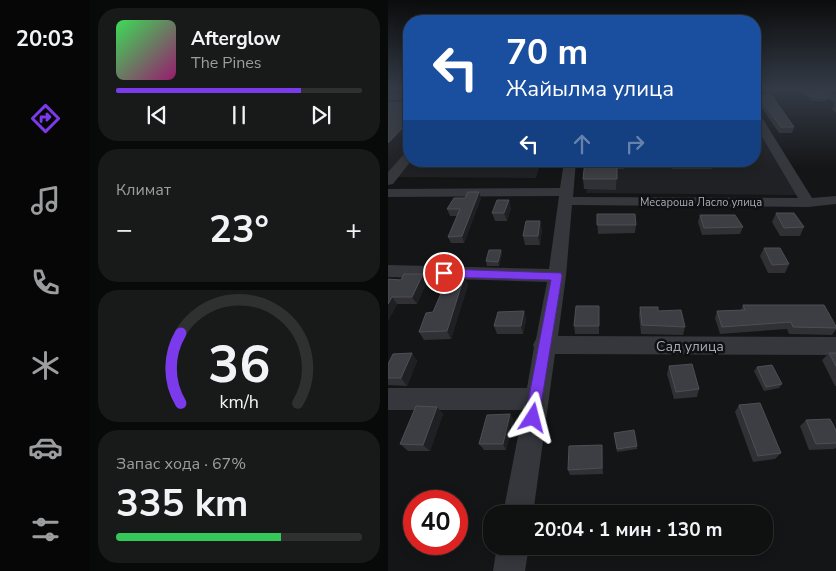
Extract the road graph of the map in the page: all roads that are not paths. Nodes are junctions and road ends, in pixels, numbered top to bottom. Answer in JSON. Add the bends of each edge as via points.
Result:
{"nodes":[{"id":1,"x":761,"y":125,"type":"edge"},
{"id":2,"x":403,"y":163,"type":"edge"},
{"id":3,"x":569,"y":167,"type":"edge"},
{"id":4,"x":388,"y":181,"type":"edge"},
{"id":5,"x":388,"y":193,"type":"edge"},
{"id":6,"x":565,"y":197,"type":"junction"},
{"id":7,"x":836,"y":200,"type":"edge"},
{"id":8,"x":808,"y":202,"type":"junction"},
{"id":9,"x":388,"y":271,"type":"edge"},
{"id":10,"x":557,"y":276,"type":"junction"},
{"id":11,"x":544,"y":345,"type":"junction"},
{"id":12,"x":836,"y":346,"type":"edge"},
{"id":13,"x":536,"y":399,"type":"junction"},
{"id":14,"x":388,"y":400,"type":"edge"},
{"id":15,"x":519,"y":505,"type":"edge"},
{"id":16,"x":512,"y":555,"type":"edge"},
{"id":17,"x":509,"y":571,"type":"edge"}],
"edges":[{"from":1,"to":8,"type":"street"},
{"from":2,"to":4,"type":"street"},
{"from":3,"to":6,"type":"street"},
{"from":5,"to":6,"type":"street","name":"Месароша Ласло улица"},
{"from":6,"to":8,"type":"street","name":"Месароша Ласло улица"},
{"from":6,"to":10,"type":"street"},
{"from":7,"to":8,"type":"street","name":"Месароша Ласло улица"},
{"from":9,"to":10,"type":"street"},
{"from":10,"to":11,"type":"street"},
{"from":11,"to":12,"type":"street","name":"Сад улица"},
{"from":11,"to":13,"type":"street"},
{"from":13,"to":14,"type":"street"},
{"from":13,"to":15,"type":"street"},
{"from":16,"to":17,"type":"street"}]}
